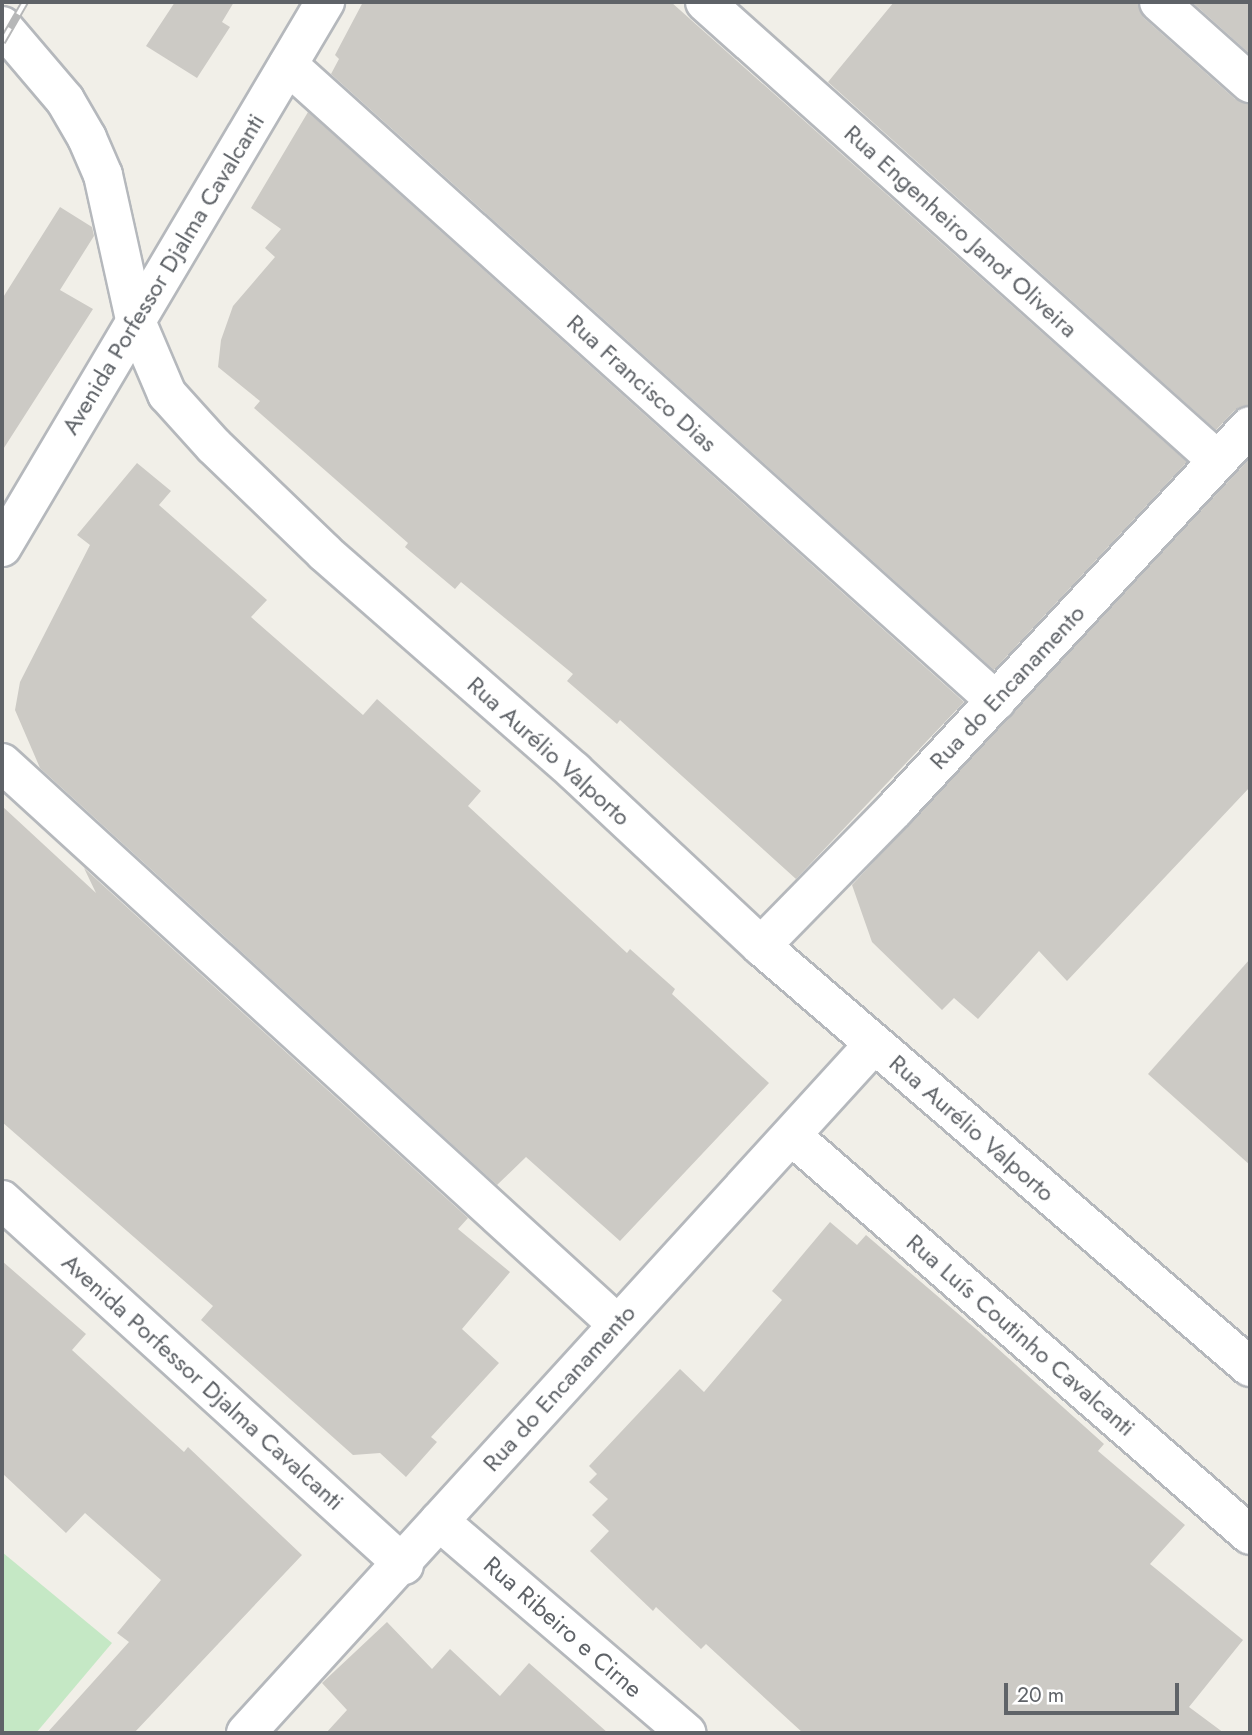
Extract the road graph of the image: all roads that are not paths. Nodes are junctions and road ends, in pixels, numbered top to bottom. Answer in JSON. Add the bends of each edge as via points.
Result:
{"nodes":[{"id":1,"x":325,"y":2,"type":"edge"},
{"id":2,"x":705,"y":2,"type":"edge"},
{"id":3,"x":1159,"y":2,"type":"edge"},
{"id":4,"x":2,"y":26,"type":"edge"},
{"id":5,"x":288,"y":65,"type":"junction"},
{"id":6,"x":1250,"y":83,"type":"edge"},
{"id":7,"x":135,"y":319,"type":"junction"},
{"id":8,"x":1250,"y":426,"type":"edge"},
{"id":9,"x":1217,"y":460,"type":"junction"},
{"id":10,"x":2,"y":547,"type":"edge"},
{"id":11,"x":996,"y":701,"type":"junction"},
{"id":12,"x":2,"y":763,"type":"edge"},
{"id":13,"x":761,"y":946,"type":"junction"},
{"id":14,"x":874,"y":1044,"type":"junction"},
{"id":15,"x":792,"y":1136,"type":"junction"},
{"id":16,"x":2,"y":1200,"type":"edge"},
{"id":17,"x":616,"y":1323,"type":"junction"},
{"id":18,"x":1250,"y":1367,"type":"edge"},
{"id":19,"x":439,"y":1521,"type":"junction"},
{"id":20,"x":1250,"y":1535,"type":"edge"},
{"id":21,"x":404,"y":1565,"type":"junction"},
{"id":22,"x":246,"y":1733,"type":"edge"},
{"id":23,"x":686,"y":1733,"type":"edge"}],
"edges":[{"from":1,"to":5,"type":"street","name":"Avenida Porfessor Djalma Cavalcanti"},
{"from":2,"to":9,"type":"street","name":"Rua Engenheiro Janot Oliveira"},
{"from":3,"to":6,"type":"street"},
{"from":4,"to":7,"type":"street","name":"Rua Aurélio Valporto","via":[[65,100],[87,138],[103,175]]},
{"from":5,"to":7,"type":"street","name":"Avenida Porfessor Djalma Cavalcanti"},
{"from":5,"to":11,"type":"street","name":"Rua Francisco Dias"},
{"from":7,"to":10,"type":"street","name":"Avenida Porfessor Djalma Cavalcanti"},
{"from":7,"to":13,"type":"street","name":"Rua Aurélio Valporto","via":[[167,394],[214,446],[325,553],[575,771]]},
{"from":8,"to":9,"type":"street","name":"Rua do Encanamento"},
{"from":9,"to":11,"type":"street","name":"Rua do Encanamento"},
{"from":11,"to":13,"type":"street","name":"Rua do Encanamento"},
{"from":12,"to":17,"type":"street"},
{"from":13,"to":14,"type":"street","name":"Rua Aurélio Valporto"},
{"from":14,"to":15,"type":"street","name":"Rua do Encanamento"},
{"from":14,"to":18,"type":"street","name":"Rua Aurélio Valporto"},
{"from":15,"to":17,"type":"street","name":"Rua do Encanamento"},
{"from":15,"to":20,"type":"street","name":"Rua Luís Coutinho Cavalcanti"},
{"from":16,"to":21,"type":"street","name":"Avenida Porfessor Djalma Cavalcanti"},
{"from":17,"to":19,"type":"street","name":"Rua do Encanamento"},
{"from":19,"to":21,"type":"street","name":"Rua do Encanamento"},
{"from":19,"to":23,"type":"street","name":"Rua Ribeiro e Cirne"},
{"from":21,"to":22,"type":"street","name":"Rua do Encanamento"}]}
